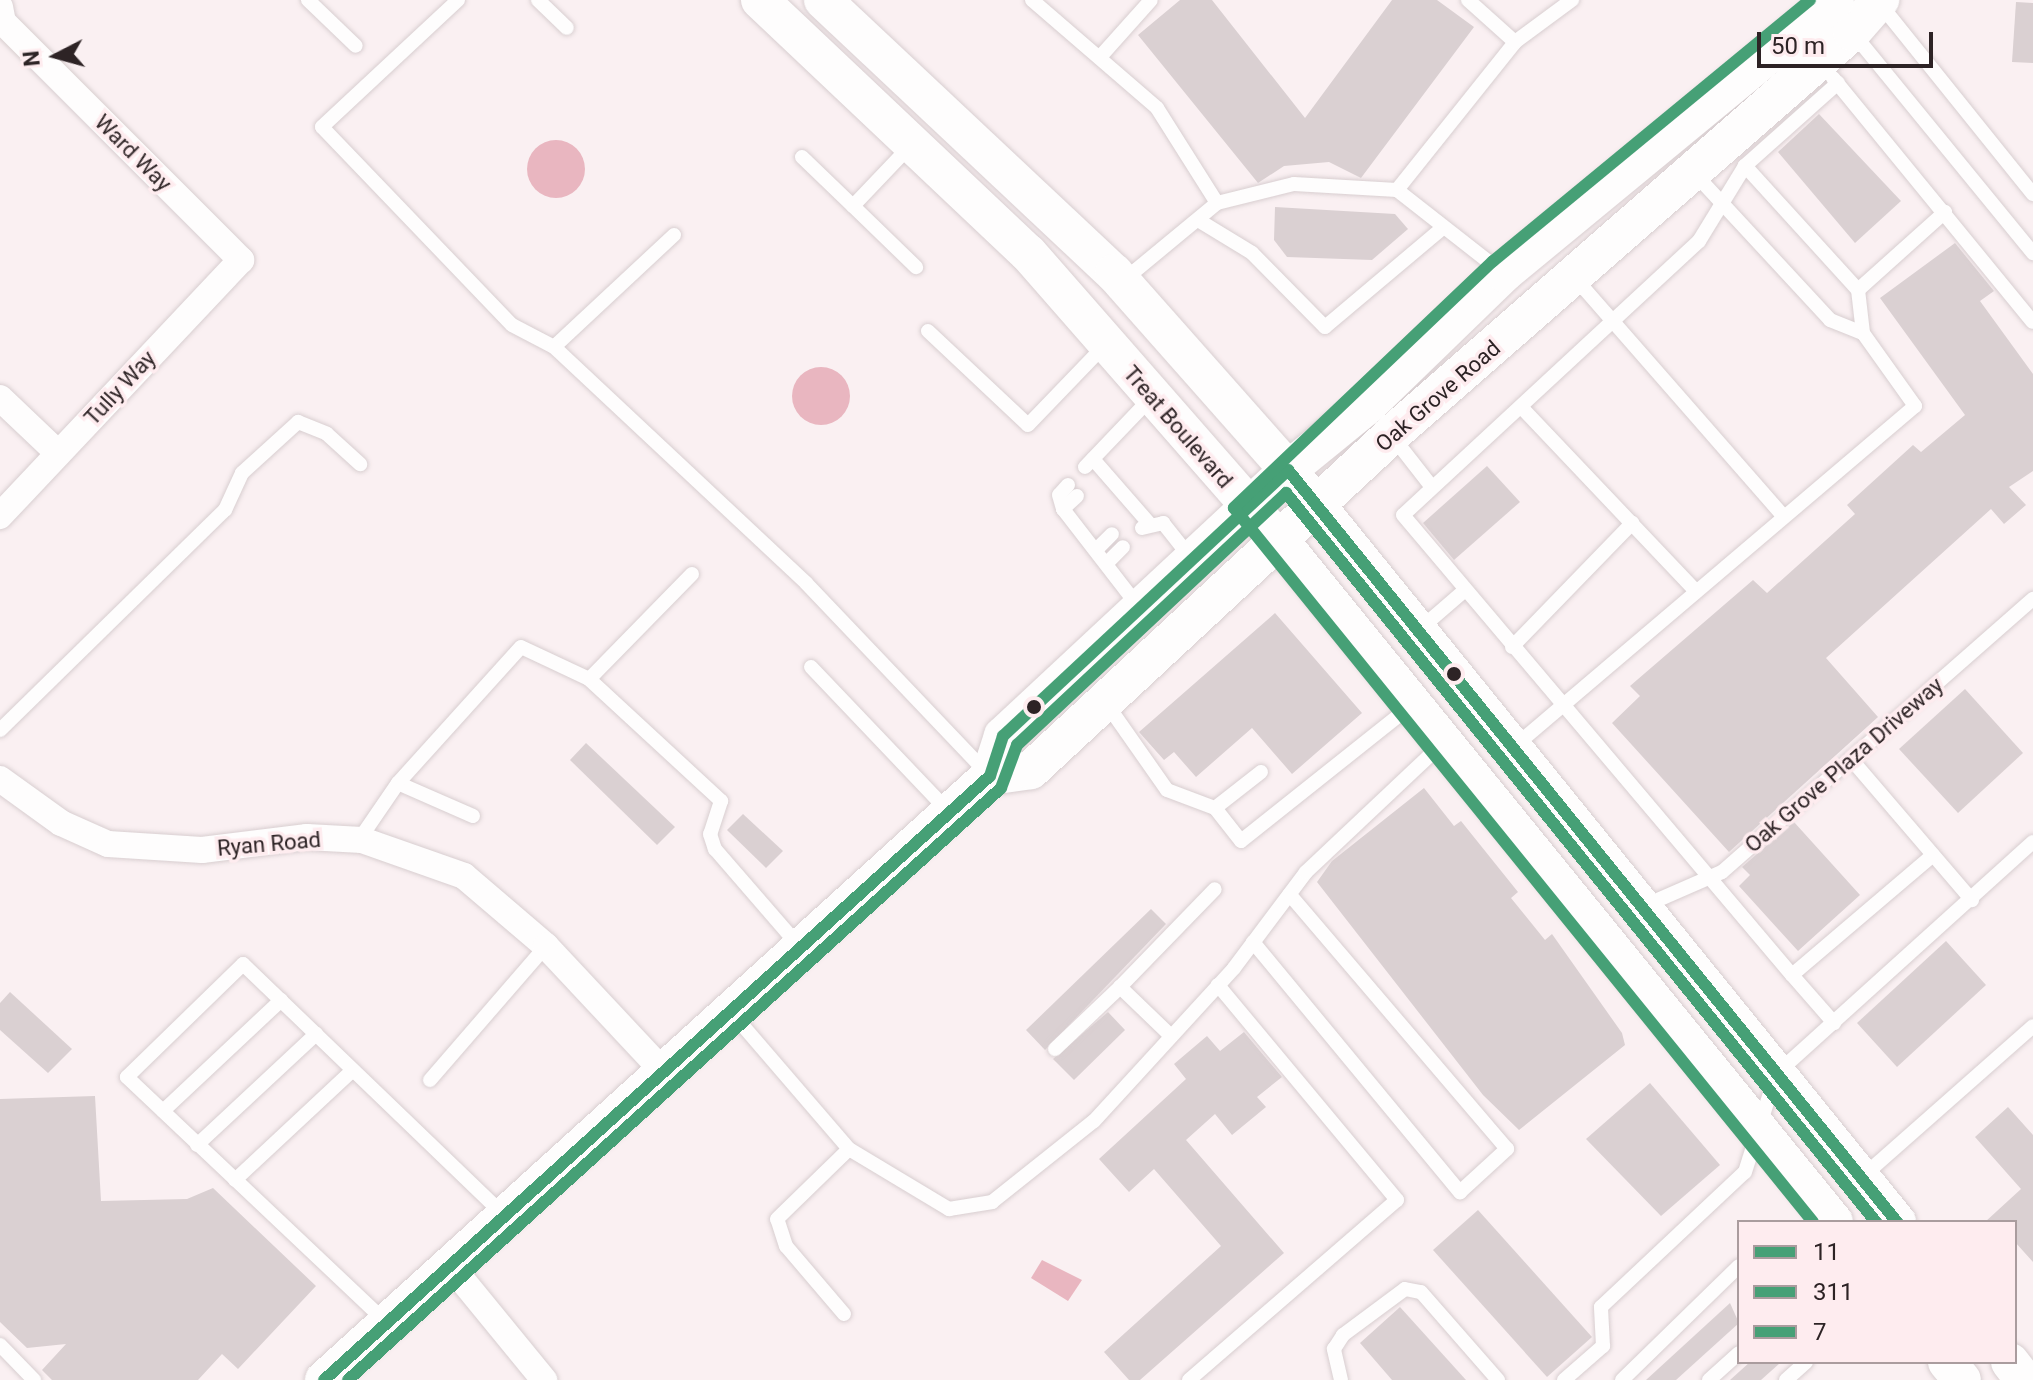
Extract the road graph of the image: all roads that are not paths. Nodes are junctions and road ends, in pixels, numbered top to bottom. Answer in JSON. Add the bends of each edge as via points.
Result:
{"nodes":[{"id":1,"x":308,"y":0,"type":"edge"},
{"id":2,"x":458,"y":0,"type":"edge"},
{"id":3,"x":538,"y":0,"type":"edge"},
{"id":4,"x":760,"y":0,"type":"edge"},
{"id":5,"x":823,"y":0,"type":"edge"},
{"id":6,"x":1032,"y":0,"type":"edge"},
{"id":7,"x":1151,"y":0,"type":"edge"},
{"id":8,"x":1468,"y":0,"type":"edge"},
{"id":9,"x":1572,"y":0,"type":"edge"},
{"id":10,"x":1861,"y":6,"type":"edge"},
{"id":11,"x":0,"y":7,"type":"edge"},
{"id":12,"x":567,"y":28,"type":"dead end"},
{"id":13,"x":1515,"y":42,"type":"junction"},
{"id":14,"x":356,"y":46,"type":"dead end"},
{"id":15,"x":1100,"y":57,"type":"junction"},
{"id":16,"x":1828,"y":71,"type":"junction"},
{"id":17,"x":913,"y":144,"type":"junction"},
{"id":18,"x":802,"y":157,"type":"dead end"},
{"id":19,"x":1745,"y":166,"type":"junction"},
{"id":20,"x":1692,"y":171,"type":"junction"},
{"id":21,"x":1397,"y":190,"type":"junction"},
{"id":22,"x":2033,"y":194,"type":"edge"},
{"id":23,"x":1217,"y":203,"type":"junction"},
{"id":24,"x":853,"y":206,"type":"junction"},
{"id":25,"x":1725,"y":206,"type":"junction"},
{"id":26,"x":1945,"y":212,"type":"junction"},
{"id":27,"x":1198,"y":220,"type":"junction"},
{"id":28,"x":1440,"y":230,"type":"junction"},
{"id":29,"x":674,"y":235,"type":"dead end"},
{"id":30,"x":2033,"y":253,"type":"edge"},
{"id":31,"x":241,"y":260,"type":"joint"},
{"id":32,"x":916,"y":267,"type":"dead end"},
{"id":33,"x":1504,"y":273,"type":"junction"},
{"id":34,"x":1575,"y":278,"type":"junction"},
{"id":35,"x":1121,"y":282,"type":"junction"},
{"id":36,"x":1858,"y":290,"type":"junction"},
{"id":37,"x":2033,"y":322,"type":"edge"},
{"id":38,"x":1612,"y":323,"type":"junction"},
{"id":39,"x":928,"y":331,"type":"dead end"},
{"id":40,"x":1863,"y":333,"type":"junction"},
{"id":41,"x":1106,"y":344,"type":"junction"},
{"id":42,"x":554,"y":347,"type":"junction"},
{"id":43,"x":1152,"y":397,"type":"junction"},
{"id":44,"x":0,"y":398,"type":"edge"},
{"id":45,"x":1524,"y":410,"type":"junction"},
{"id":46,"x":1391,"y":435,"type":"junction"},
{"id":47,"x":58,"y":453,"type":"junction"},
{"id":48,"x":360,"y":464,"type":"dead end"},
{"id":49,"x":1288,"y":470,"type":"junction"},
{"id":50,"x":1431,"y":486,"type":"junction"},
{"id":51,"x":1072,"y":491,"type":"dead end"},
{"id":52,"x":1317,"y":507,"type":"junction"},
{"id":53,"x":1250,"y":508,"type":"junction"},
{"id":54,"x":0,"y":516,"type":"edge"},
{"id":55,"x":1784,"y":517,"type":"junction"},
{"id":56,"x":1632,"y":523,"type":"junction"},
{"id":57,"x":1112,"y":534,"type":"dead end"},
{"id":58,"x":1282,"y":543,"type":"junction"},
{"id":59,"x":1123,"y":547,"type":"dead end"},
{"id":60,"x":1097,"y":549,"type":"junction"},
{"id":61,"x":1193,"y":560,"type":"junction"},
{"id":62,"x":1108,"y":562,"type":"junction"},
{"id":63,"x":692,"y":574,"type":"dead end"},
{"id":64,"x":1465,"y":590,"type":"junction"},
{"id":65,"x":1696,"y":591,"type":"junction"},
{"id":66,"x":2033,"y":599,"type":"edge"},
{"id":67,"x":1140,"y":610,"type":"junction"},
{"id":68,"x":1417,"y":632,"type":"junction"},
{"id":69,"x":1512,"y":647,"type":"junction"},
{"id":70,"x":811,"y":667,"type":"dead end"},
{"id":71,"x":589,"y":679,"type":"junction"},
{"id":72,"x":1106,"y":703,"type":"junction"},
{"id":73,"x":1413,"y":704,"type":"junction"},
{"id":74,"x":1561,"y":706,"type":"junction"},
{"id":75,"x":0,"y":730,"type":"edge"},
{"id":76,"x":1444,"y":742,"type":"junction"},
{"id":77,"x":1511,"y":749,"type":"junction"},
{"id":78,"x":1851,"y":759,"type":"junction"},
{"id":79,"x":1261,"y":772,"type":"dead end"},
{"id":80,"x":990,"y":776,"type":"junction"},
{"id":81,"x":0,"y":779,"type":"edge"},
{"id":82,"x":398,"y":783,"type":"junction"},
{"id":83,"x":1215,"y":808,"type":"junction"},
{"id":84,"x":950,"y":813,"type":"junction"},
{"id":85,"x":473,"y":816,"type":"dead end"},
{"id":86,"x":359,"y":840,"type":"junction"},
{"id":87,"x":2033,"y":842,"type":"edge"},
{"id":88,"x":1933,"y":855,"type":"junction"},
{"id":89,"x":1706,"y":880,"type":"junction"},
{"id":90,"x":1215,"y":889,"type":"dead end"},
{"id":91,"x":1289,"y":894,"type":"junction"},
{"id":92,"x":1972,"y":900,"type":"junction"},
{"id":93,"x":1641,"y":907,"type":"junction"},
{"id":94,"x":1253,"y":942,"type":"junction"},
{"id":95,"x":546,"y":946,"type":"junction"},
{"id":96,"x":801,"y":948,"type":"junction"},
{"id":97,"x":1792,"y":975,"type":"junction"},
{"id":98,"x":1218,"y":985,"type":"junction"},
{"id":99,"x":1120,"y":987,"type":"junction"},
{"id":100,"x":281,"y":1000,"type":"junction"},
{"id":101,"x":732,"y":1012,"type":"junction"},
{"id":102,"x":1834,"y":1023,"type":"junction"},
{"id":103,"x":2033,"y":1026,"type":"edge"},
{"id":104,"x":316,"y":1034,"type":"junction"},
{"id":105,"x":1171,"y":1036,"type":"junction"},
{"id":106,"x":1055,"y":1049,"type":"dead end"},
{"id":107,"x":353,"y":1070,"type":"junction"},
{"id":108,"x":664,"y":1072,"type":"junction"},
{"id":109,"x":1776,"y":1074,"type":"junction"},
{"id":110,"x":430,"y":1080,"type":"dead end"},
{"id":111,"x":163,"y":1111,"type":"junction"},
{"id":112,"x":1755,"y":1125,"type":"junction"},
{"id":113,"x":197,"y":1145,"type":"junction"},
{"id":114,"x":849,"y":1149,"type":"junction"},
{"id":115,"x":1861,"y":1178,"type":"junction"},
{"id":116,"x":235,"y":1180,"type":"junction"},
{"id":117,"x":505,"y":1216,"type":"junction"},
{"id":118,"x":1832,"y":1220,"type":"edge"},
{"id":119,"x":1895,"y":1220,"type":"edge"},
{"id":120,"x":450,"y":1265,"type":"junction"},
{"id":121,"x":1737,"y":1268,"type":"edge"},
{"id":122,"x":844,"y":1314,"type":"dead end"},
{"id":123,"x":388,"y":1323,"type":"junction"},
{"id":124,"x":0,"y":1345,"type":"edge"},
{"id":125,"x":1737,"y":1355,"type":"edge"},
{"id":126,"x":1804,"y":1364,"type":"edge"},
{"id":127,"x":1949,"y":1364,"type":"edge"},
{"id":128,"x":2012,"y":1364,"type":"edge"},
{"id":129,"x":34,"y":1380,"type":"edge"},
{"id":130,"x":324,"y":1380,"type":"edge"},
{"id":131,"x":544,"y":1380,"type":"edge"},
{"id":132,"x":1189,"y":1380,"type":"edge"},
{"id":133,"x":1341,"y":1380,"type":"edge"},
{"id":134,"x":1498,"y":1380,"type":"edge"},
{"id":135,"x":1564,"y":1380,"type":"edge"},
{"id":136,"x":1622,"y":1380,"type":"edge"},
{"id":137,"x":1709,"y":1380,"type":"edge"},
{"id":138,"x":1786,"y":1380,"type":"edge"},
{"id":139,"x":1962,"y":1380,"type":"edge"},
{"id":140,"x":2024,"y":1380,"type":"edge"}],
"edges":[{"from":1,"to":14,"type":"lane"},
{"from":2,"to":42,"type":"lane","via":[[322,127],[512,325]]},
{"from":3,"to":12,"type":"lane"},
{"from":4,"to":17,"type":"main road","name":"Treat Boulevard"},
{"from":5,"to":35,"type":"main road"},
{"from":6,"to":15,"type":"lane"},
{"from":7,"to":15,"type":"lane"},
{"from":8,"to":13,"type":"lane"},
{"from":9,"to":13,"type":"lane"},
{"from":10,"to":16,"type":"main road","name":"Oak Grove Road"},
{"from":10,"to":22,"type":"lane"},
{"from":10,"to":30,"type":"lane"},
{"from":10,"to":33,"type":"main road","name":"Oak Grove Road"},
{"from":11,"to":31,"type":"street","name":"Ward Way","via":[[3,22]]},
{"from":13,"to":21,"type":"lane"},
{"from":15,"to":23,"type":"lane","via":[[1157,108]]},
{"from":16,"to":19,"type":"lane"},
{"from":16,"to":20,"type":"main road","name":"Oak Grove Road"},
{"from":16,"to":26,"type":"lane"},
{"from":17,"to":24,"type":"lane"},
{"from":17,"to":41,"type":"main road","name":"Treat Boulevard","via":[[1028,253]]},
{"from":18,"to":24,"type":"lane"},
{"from":19,"to":25,"type":"lane"},
{"from":19,"to":36,"type":"lane"},
{"from":20,"to":25,"type":"lane"},
{"from":20,"to":34,"type":"main road","name":"Oak Grove Road"},
{"from":21,"to":23,"type":"lane","via":[[1294,184]]},
{"from":21,"to":28,"type":"lane"},
{"from":23,"to":27,"type":"lane"},
{"from":24,"to":32,"type":"lane"},
{"from":25,"to":38,"type":"lane"},
{"from":25,"to":40,"type":"lane","via":[[1830,320]]},
{"from":26,"to":36,"type":"lane"},
{"from":26,"to":37,"type":"lane"},
{"from":27,"to":28,"type":"lane","via":[[1252,253],[1325,327]]},
{"from":27,"to":35,"type":"lane"},
{"from":28,"to":33,"type":"lane"},
{"from":29,"to":42,"type":"lane"},
{"from":31,"to":47,"type":"street","name":"Tully Way"},
{"from":33,"to":49,"type":"main road","name":"Oak Grove Road","via":[[1369,404]]},
{"from":34,"to":38,"type":"lane"},
{"from":34,"to":46,"type":"main road","name":"Oak Grove Road"},
{"from":35,"to":49,"type":"main road"},
{"from":36,"to":40,"type":"lane"},
{"from":38,"to":45,"type":"lane"},
{"from":38,"to":55,"type":"lane"},
{"from":39,"to":41,"type":"lane","via":[[1028,425]]},
{"from":40,"to":55,"type":"lane","via":[[1915,406]]},
{"from":41,"to":43,"type":"main road","name":"Treat Boulevard"},
{"from":42,"to":80,"type":"lane","via":[[806,583]]},
{"from":43,"to":53,"type":"main road","name":"Treat Boulevard"},
{"from":43,"to":61,"type":"lane","via":[[1089,463],[1145,526],[1163,523]]},
{"from":44,"to":47,"type":"street"},
{"from":45,"to":50,"type":"lane"},
{"from":45,"to":56,"type":"lane"},
{"from":46,"to":50,"type":"lane"},
{"from":46,"to":52,"type":"main road","name":"Oak Grove Road"},
{"from":47,"to":54,"type":"street","name":"Tully Way"},
{"from":48,"to":75,"type":"lane","via":[[327,434],[298,422],[242,473],[225,510]]},
{"from":49,"to":52,"type":"main road"},
{"from":49,"to":53,"type":"main road","name":"Oak Grove Road"},
{"from":50,"to":64,"type":"lane","via":[[1403,515]]},
{"from":51,"to":60,"type":"lane","via":[[1059,495],[1063,509]]},
{"from":52,"to":58,"type":"main road","name":"Oak Grove Road"},
{"from":52,"to":68,"type":"main road"},
{"from":53,"to":58,"type":"main road","name":"Treat Boulevard"},
{"from":53,"to":61,"type":"main road","name":"Oak Grove Road"},
{"from":55,"to":65,"type":"lane"},
{"from":56,"to":65,"type":"lane"},
{"from":56,"to":69,"type":"lane"},
{"from":57,"to":60,"type":"lane"},
{"from":58,"to":72,"type":"main road","name":"Oak Grove Road"},
{"from":58,"to":73,"type":"main road","name":"Treat Boulevard"},
{"from":59,"to":62,"type":"lane"},
{"from":60,"to":62,"type":"lane"},
{"from":61,"to":67,"type":"main road","name":"Oak Grove Road"},
{"from":62,"to":67,"type":"lane"},
{"from":63,"to":71,"type":"lane"},
{"from":64,"to":68,"type":"lane"},
{"from":64,"to":69,"type":"lane"},
{"from":65,"to":74,"type":"lane"},
{"from":66,"to":78,"type":"lane","name":"Oak Grove Plaza Driveway"},
{"from":67,"to":80,"type":"main road","name":"Oak Grove Road","via":[[1003,736]]},
{"from":68,"to":77,"type":"main road"},
{"from":69,"to":74,"type":"lane"},
{"from":70,"to":84,"type":"lane"},
{"from":71,"to":82,"type":"lane","via":[[521,647]]},
{"from":71,"to":96,"type":"lane","via":[[721,801],[710,834],[715,849]]},
{"from":72,"to":80,"type":"main road","name":"Oak Grove Road","via":[[1031,770]]},
{"from":72,"to":83,"type":"lane","via":[[1167,790]]},
{"from":73,"to":76,"type":"main road","name":"Treat Boulevard"},
{"from":73,"to":83,"type":"lane","via":[[1241,841]]},
{"from":74,"to":77,"type":"lane"},
{"from":74,"to":89,"type":"lane"},
{"from":76,"to":91,"type":"lane"},
{"from":76,"to":112,"type":"main road","name":"Treat Boulevard"},
{"from":77,"to":93,"type":"main road"},
{"from":78,"to":88,"type":"lane"},
{"from":78,"to":89,"type":"lane","name":"Oak Grove Plaza Driveway"},
{"from":79,"to":83,"type":"lane"},
{"from":80,"to":84,"type":"main road","name":"Oak Grove Road"},
{"from":81,"to":86,"type":"street","name":"Ryan Road","via":[[61,823],[122,846],[202,850],[307,837]]},
{"from":82,"to":85,"type":"lane"},
{"from":82,"to":86,"type":"lane"},
{"from":84,"to":96,"type":"main road","name":"Oak Grove Road"},
{"from":86,"to":95,"type":"street","name":"Ryan Road","via":[[464,876]]},
{"from":87,"to":92,"type":"lane"},
{"from":88,"to":92,"type":"lane"},
{"from":88,"to":97,"type":"lane"},
{"from":89,"to":93,"type":"lane","name":"Oak Grove Plaza Driveway"},
{"from":89,"to":97,"type":"lane"},
{"from":90,"to":99,"type":"lane"},
{"from":91,"to":94,"type":"lane"},
{"from":91,"to":94,"type":"lane","via":[[1507,1149],[1460,1192]]},
{"from":92,"to":102,"type":"lane"},
{"from":93,"to":109,"type":"main road"},
{"from":94,"to":98,"type":"lane"},
{"from":95,"to":108,"type":"street","name":"Ryan Road"},
{"from":95,"to":110,"type":"lane"},
{"from":96,"to":101,"type":"main road","name":"Oak Grove Road"},
{"from":97,"to":102,"type":"lane"},
{"from":98,"to":105,"type":"lane"},
{"from":98,"to":132,"type":"lane","via":[[1397,1200]]},
{"from":99,"to":105,"type":"lane"},
{"from":99,"to":106,"type":"lane"},
{"from":100,"to":104,"type":"lane"},
{"from":100,"to":111,"type":"lane"},
{"from":100,"to":111,"type":"lane","via":[[243,964],[127,1077]]},
{"from":101,"to":108,"type":"main road","name":"Oak Grove Road"},
{"from":101,"to":114,"type":"lane"},
{"from":102,"to":109,"type":"lane"},
{"from":103,"to":115,"type":"lane"},
{"from":104,"to":107,"type":"lane"},
{"from":104,"to":113,"type":"lane"},
{"from":105,"to":114,"type":"lane","via":[[1094,1121],[992,1202],[949,1209]]},
{"from":107,"to":116,"type":"lane"},
{"from":107,"to":117,"type":"lane"},
{"from":108,"to":117,"type":"main road","name":"Oak Grove Road"},
{"from":109,"to":112,"type":"lane"},
{"from":109,"to":115,"type":"main road"},
{"from":111,"to":113,"type":"lane"},
{"from":112,"to":118,"type":"main road","name":"Treat Boulevard"},
{"from":112,"to":135,"type":"lane","via":[[1745,1172],[1601,1307],[1603,1346]]},
{"from":113,"to":116,"type":"lane"},
{"from":114,"to":122,"type":"lane","via":[[777,1219],[786,1246]]},
{"from":115,"to":119,"type":"main road"},
{"from":116,"to":123,"type":"lane"},
{"from":117,"to":120,"type":"main road","name":"Oak Grove Road"},
{"from":120,"to":123,"type":"main road","name":"Oak Grove Road"},
{"from":120,"to":131,"type":"street"},
{"from":121,"to":136,"type":"lane"},
{"from":123,"to":130,"type":"main road","name":"Oak Grove Road"},
{"from":124,"to":129,"type":"lane"},
{"from":125,"to":137,"type":"lane"},
{"from":126,"to":138,"type":"lane"},
{"from":127,"to":139,"type":"main road"},
{"from":128,"to":140,"type":"main road"},
{"from":133,"to":134,"type":"lane","via":[[1334,1363],[1343,1335],[1405,1289],[1421,1292]]}]}
